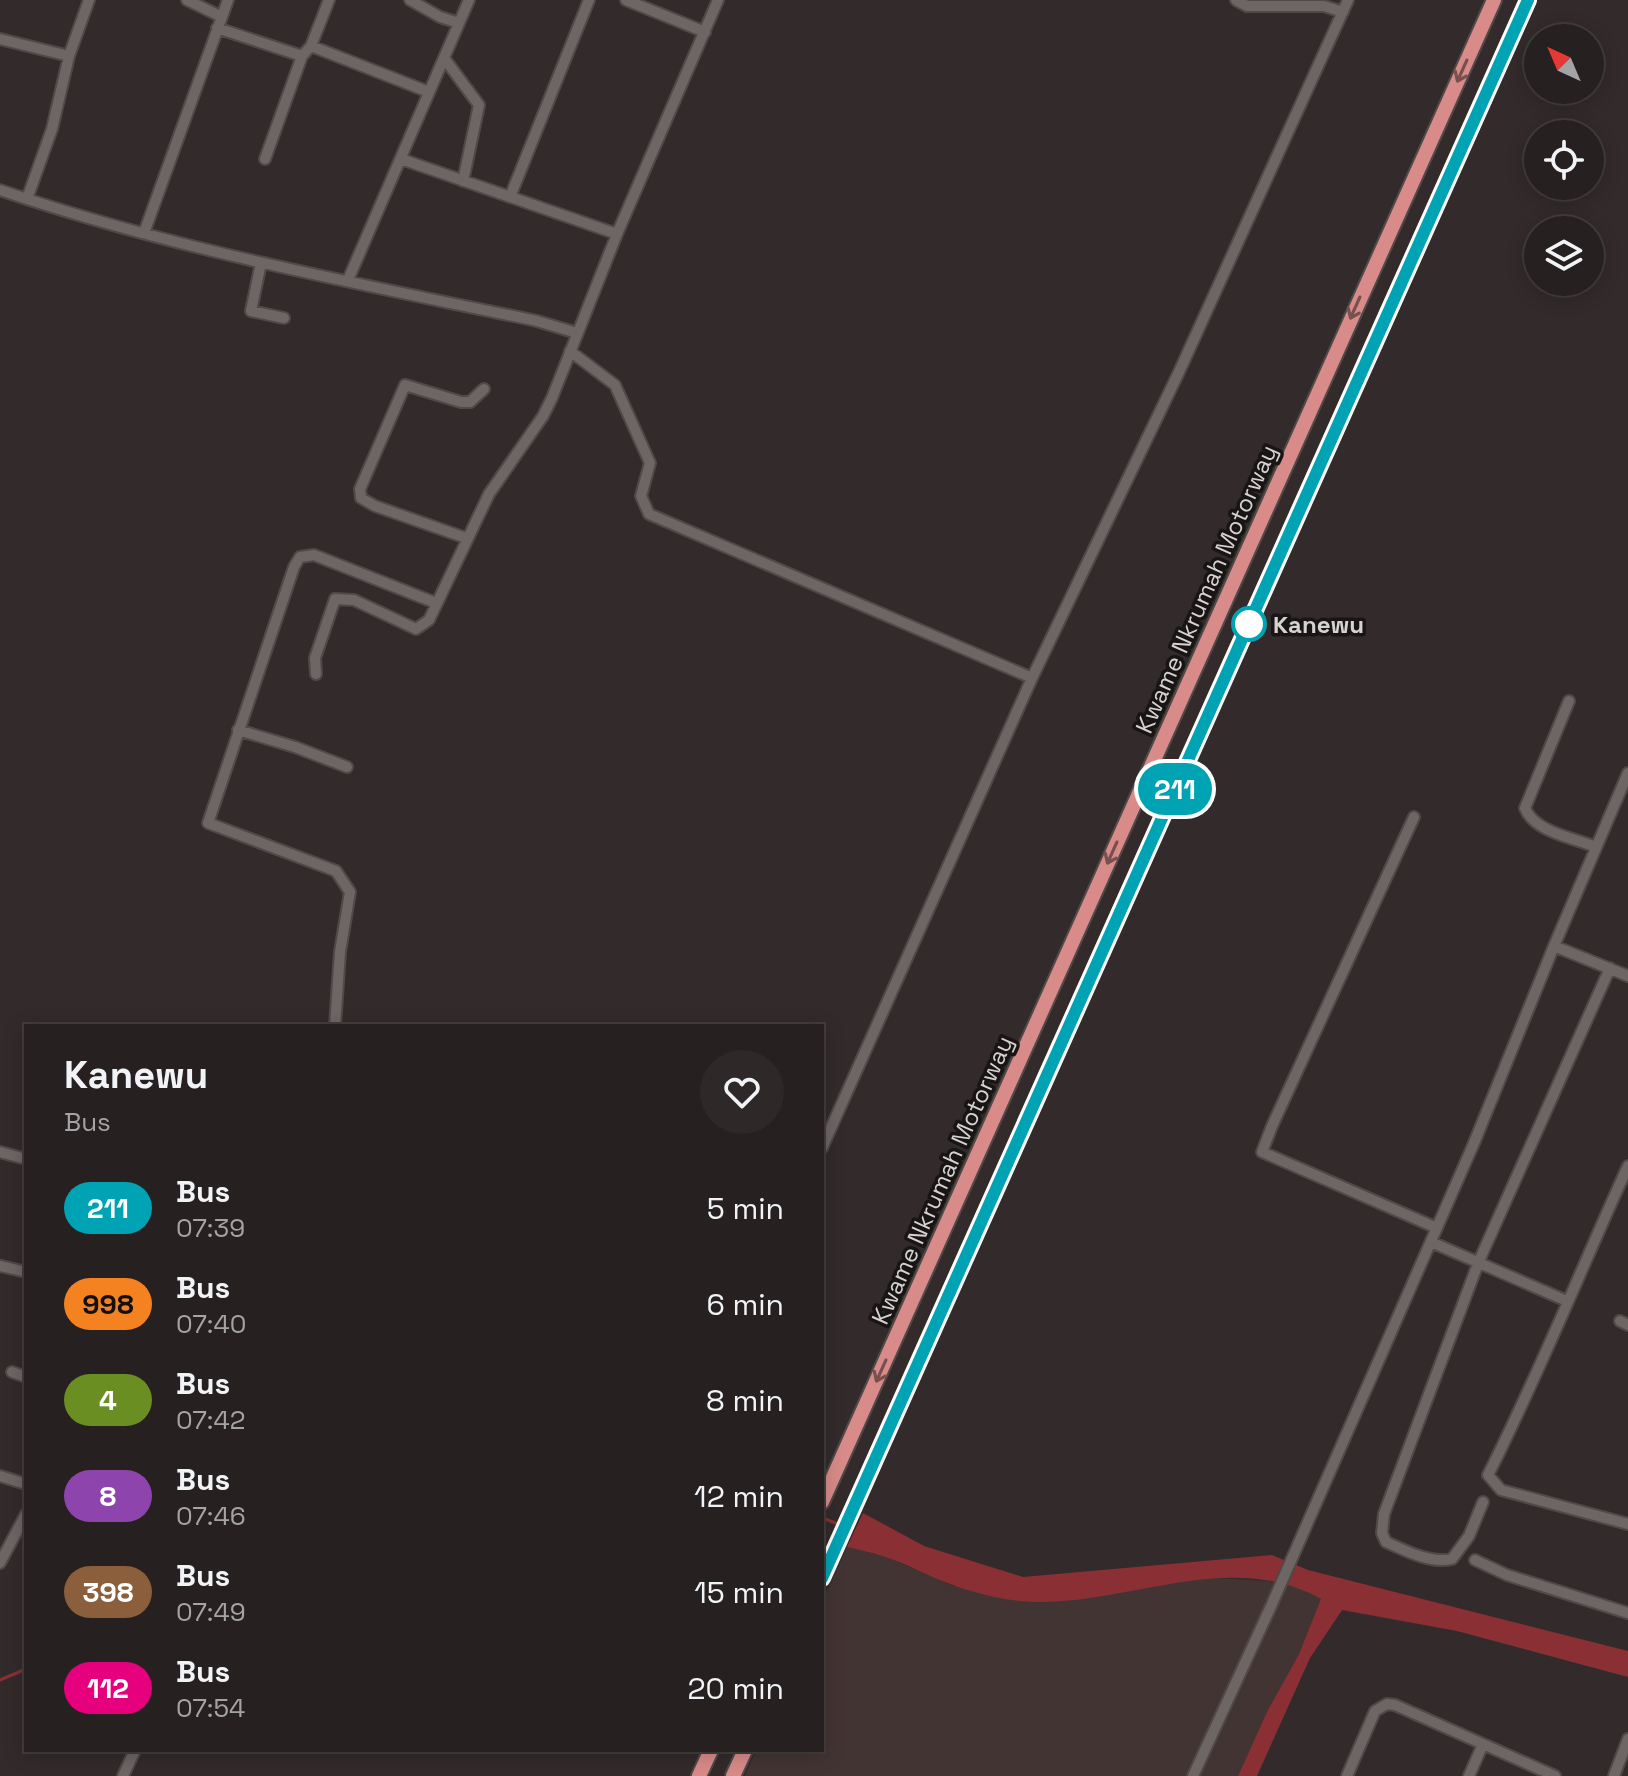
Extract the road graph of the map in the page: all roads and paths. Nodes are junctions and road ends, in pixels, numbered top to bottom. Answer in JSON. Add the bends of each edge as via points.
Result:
{"nodes":[{"id":1,"x":89,"y":0,"type":"edge"},
{"id":2,"x":187,"y":0,"type":"edge"},
{"id":3,"x":228,"y":0,"type":"edge"},
{"id":4,"x":329,"y":0,"type":"edge"},
{"id":5,"x":410,"y":0,"type":"edge"},
{"id":6,"x":469,"y":0,"type":"edge"},
{"id":7,"x":589,"y":0,"type":"edge"},
{"id":8,"x":626,"y":0,"type":"edge"},
{"id":9,"x":718,"y":0,"type":"edge"},
{"id":10,"x":1236,"y":0,"type":"edge"},
{"id":11,"x":1348,"y":0,"type":"edge"},
{"id":12,"x":1494,"y":0,"type":"edge"},
{"id":13,"x":1528,"y":0,"type":"edge"},
{"id":14,"x":1343,"y":12,"type":"junction"},
{"id":15,"x":222,"y":17,"type":"junction"},
{"id":16,"x":459,"y":23,"type":"junction"},
{"id":17,"x":217,"y":28,"type":"junction"},
{"id":18,"x":705,"y":32,"type":"junction"},
{"id":19,"x":0,"y":39,"type":"edge"},
{"id":20,"x":311,"y":46,"type":"junction"},
{"id":21,"x":69,"y":56,"type":"junction"},
{"id":22,"x":302,"y":56,"type":"junction"},
{"id":23,"x":444,"y":58,"type":"junction"},
{"id":24,"x":429,"y":92,"type":"junction"},
{"id":25,"x":265,"y":159,"type":"dead end"},
{"id":26,"x":401,"y":159,"type":"junction"},
{"id":27,"x":463,"y":181,"type":"junction"},
{"id":28,"x":0,"y":190,"type":"edge"},
{"id":29,"x":510,"y":197,"type":"junction"},
{"id":30,"x":27,"y":199,"type":"junction"},
{"id":31,"x":144,"y":233,"type":"junction"},
{"id":32,"x":617,"y":234,"type":"junction"},
{"id":33,"x":261,"y":263,"type":"junction"},
{"id":34,"x":348,"y":280,"type":"junction"},
{"id":35,"x":284,"y":318,"type":"dead end"},
{"id":36,"x":577,"y":333,"type":"junction"},
{"id":37,"x":570,"y":351,"type":"junction"},
{"id":38,"x":484,"y":389,"type":"dead end"},
{"id":39,"x":466,"y":538,"type":"junction"},
{"id":40,"x":436,"y":603,"type":"junction"},
{"id":41,"x":316,"y":674,"type":"dead end"},
{"id":42,"x":1032,"y":678,"type":"junction"},
{"id":43,"x":1569,"y":701,"type":"dead end"},
{"id":44,"x":238,"y":730,"type":"junction"},
{"id":45,"x":347,"y":767,"type":"dead end"},
{"id":46,"x":1628,"y":773,"type":"edge"},
{"id":47,"x":1414,"y":817,"type":"dead end"},
{"id":48,"x":1596,"y":847,"type":"junction"},
{"id":49,"x":1554,"y":946,"type":"junction"},
{"id":50,"x":1610,"y":968,"type":"junction"},
{"id":51,"x":1628,"y":976,"type":"edge"},
{"id":52,"x":335,"y":1024,"type":"edge"},
{"id":53,"x":824,"y":1144,"type":"edge"},
{"id":54,"x":0,"y":1152,"type":"edge"},
{"id":55,"x":24,"y":1158,"type":"edge"},
{"id":56,"x":1628,"y":1166,"type":"edge"},
{"id":57,"x":1437,"y":1228,"type":"junction"},
{"id":58,"x":1431,"y":1242,"type":"junction"},
{"id":59,"x":1479,"y":1261,"type":"junction"},
{"id":60,"x":1,"y":1266,"type":"edge"},
{"id":61,"x":24,"y":1272,"type":"edge"},
{"id":62,"x":1567,"y":1301,"type":"junction"},
{"id":63,"x":12,"y":1372,"type":"dead end"},
{"id":64,"x":24,"y":1376,"type":"edge"},
{"id":65,"x":0,"y":1476,"type":"edge"},
{"id":66,"x":24,"y":1483,"type":"edge"},
{"id":67,"x":824,"y":1499,"type":"edge"},
{"id":68,"x":1483,"y":1502,"type":"dead end"},
{"id":69,"x":24,"y":1518,"type":"edge"},
{"id":70,"x":1628,"y":1524,"type":"edge"},
{"id":71,"x":1475,"y":1560,"type":"dead end"},
{"id":72,"x":0,"y":1563,"type":"edge"},
{"id":73,"x":824,"y":1574,"type":"edge"},
{"id":74,"x":1628,"y":1613,"type":"edge"},
{"id":75,"x":1628,"y":1739,"type":"edge"},
{"id":76,"x":1483,"y":1744,"type":"junction"},
{"id":77,"x":134,"y":1752,"type":"edge"},
{"id":78,"x":710,"y":1752,"type":"edge"},
{"id":79,"x":744,"y":1752,"type":"edge"},
{"id":80,"x":123,"y":1776,"type":"edge"},
{"id":81,"x":699,"y":1776,"type":"edge"},
{"id":82,"x":733,"y":1776,"type":"edge"},
{"id":83,"x":1193,"y":1776,"type":"edge"},
{"id":84,"x":1347,"y":1776,"type":"edge"},
{"id":85,"x":1469,"y":1776,"type":"edge"},
{"id":86,"x":1555,"y":1776,"type":"edge"},
{"id":87,"x":1614,"y":1776,"type":"edge"}],
"edges":[{"from":1,"to":21,"type":"street"},
{"from":2,"to":15,"type":"street"},
{"from":3,"to":15,"type":"street"},
{"from":4,"to":20,"type":"street"},
{"from":5,"to":16,"type":"street"},
{"from":6,"to":16,"type":"street"},
{"from":7,"to":29,"type":"street"},
{"from":8,"to":18,"type":"street"},
{"from":9,"to":18,"type":"street"},
{"from":10,"to":14,"type":"street","via":[[1247,6],[1324,6]]},
{"from":11,"to":14,"type":"street"},
{"from":12,"to":67,"type":"highway","name":"Kwame Nkrumah Motorway","one_way":true},
{"from":13,"to":73,"type":"highway"},
{"from":14,"to":42,"type":"street"},
{"from":15,"to":17,"type":"street"},
{"from":16,"to":23,"type":"street"},
{"from":17,"to":22,"type":"street"},
{"from":17,"to":31,"type":"street"},
{"from":18,"to":32,"type":"street"},
{"from":19,"to":21,"type":"street"},
{"from":20,"to":22,"type":"street"},
{"from":20,"to":24,"type":"street"},
{"from":21,"to":30,"type":"street","via":[[52,129]]},
{"from":22,"to":25,"type":"street"},
{"from":23,"to":24,"type":"street"},
{"from":23,"to":27,"type":"street","via":[[479,105]]},
{"from":24,"to":26,"type":"street"},
{"from":26,"to":27,"type":"street"},
{"from":26,"to":34,"type":"street"},
{"from":27,"to":29,"type":"street"},
{"from":28,"to":30,"type":"street"},
{"from":29,"to":32,"type":"street"},
{"from":30,"to":31,"type":"street"},
{"from":31,"to":33,"type":"street"},
{"from":32,"to":36,"type":"street"},
{"from":33,"to":34,"type":"street"},
{"from":33,"to":35,"type":"street","via":[[251,311]]},
{"from":34,"to":36,"type":"street"},
{"from":36,"to":37,"type":"street"},
{"from":37,"to":39,"type":"street","via":[[543,416],[489,494]]},
{"from":37,"to":42,"type":"street","via":[[615,385],[650,463],[641,496],[649,514]]},
{"from":38,"to":39,"type":"street","via":[[470,402],[461,402],[405,385],[360,489],[361,498],[375,506]]},
{"from":39,"to":40,"type":"street"},
{"from":40,"to":41,"type":"street","via":[[424,626],[416,629],[354,600],[335,599],[315,658]]},
{"from":40,"to":44,"type":"street","via":[[314,555],[300,557]]},
{"from":42,"to":53,"type":"street"},
{"from":43,"to":48,"type":"street","via":[[1525,808],[1537,824]]},
{"from":44,"to":45,"type":"street"},
{"from":44,"to":52,"type":"street","via":[[208,823],[336,871],[350,892]]},
{"from":46,"to":48,"type":"street"},
{"from":47,"to":57,"type":"street","via":[[1262,1152]]},
{"from":48,"to":49,"type":"street"},
{"from":49,"to":50,"type":"street"},
{"from":49,"to":57,"type":"street"},
{"from":50,"to":51,"type":"street"},
{"from":50,"to":59,"type":"street"},
{"from":54,"to":55,"type":"street"},
{"from":56,"to":62,"type":"street"},
{"from":57,"to":58,"type":"street"},
{"from":58,"to":59,"type":"street"},
{"from":58,"to":83,"type":"street"},
{"from":59,"to":62,"type":"street"},
{"from":59,"to":68,"type":"street","via":[[1384,1514],[1382,1533],[1386,1542],[1405,1550],[1440,1562],[1452,1559]]},
{"from":60,"to":61,"type":"street"},
{"from":62,"to":70,"type":"street","via":[[1488,1475],[1501,1490]]},
{"from":63,"to":64,"type":"street"},
{"from":65,"to":66,"type":"street"},
{"from":69,"to":72,"type":"street"},
{"from":71,"to":74,"type":"street"},
{"from":75,"to":87,"type":"street"},
{"from":76,"to":84,"type":"street","via":[[1387,1704],[1375,1711]]},
{"from":76,"to":85,"type":"street"},
{"from":76,"to":86,"type":"street"},
{"from":77,"to":80,"type":"street"},
{"from":78,"to":81,"type":"highway"},
{"from":79,"to":82,"type":"highway"}]}
